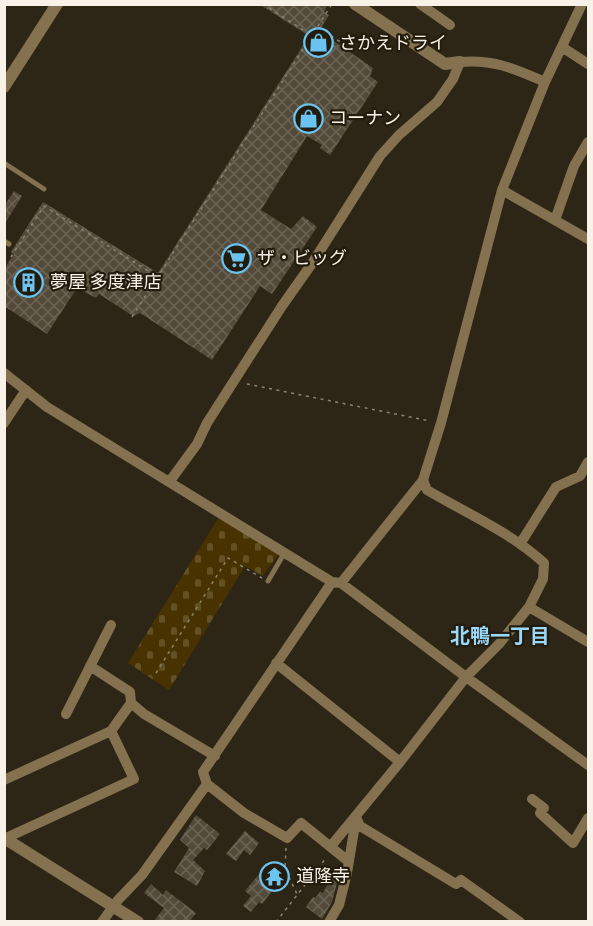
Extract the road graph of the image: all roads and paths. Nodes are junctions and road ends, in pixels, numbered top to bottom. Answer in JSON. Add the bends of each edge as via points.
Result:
{"nodes":[{"id":1,"x":57,"y":4,"type":"edge"},
{"id":2,"x":263,"y":4,"type":"edge"},
{"id":3,"x":332,"y":4,"type":"edge"},
{"id":4,"x":355,"y":4,"type":"edge"},
{"id":5,"x":420,"y":4,"type":"edge"},
{"id":6,"x":582,"y":4,"type":"edge"},
{"id":7,"x":450,"y":25,"type":"dead end"},
{"id":8,"x":317,"y":27,"type":"junction"},
{"id":9,"x":312,"y":36,"type":"junction"},
{"id":10,"x":336,"y":39,"type":"junction"},
{"id":11,"x":344,"y":39,"type":"dead end"},
{"id":12,"x":334,"y":42,"type":"dead end"},
{"id":13,"x":562,"y":47,"type":"junction"},
{"id":14,"x":460,"y":62,"type":"junction"},
{"id":15,"x":588,"y":64,"type":"edge"},
{"id":16,"x":545,"y":82,"type":"junction"},
{"id":17,"x":4,"y":87,"type":"edge"},
{"id":18,"x":588,"y":142,"type":"edge"},
{"id":19,"x":4,"y":163,"type":"edge"},
{"id":20,"x":44,"y":189,"type":"dead end"},
{"id":21,"x":502,"y":190,"type":"junction"},
{"id":22,"x":555,"y":220,"type":"junction"},
{"id":23,"x":588,"y":239,"type":"edge"},
{"id":24,"x":11,"y":257,"type":"dead end"},
{"id":25,"x":158,"y":277,"type":"junction"},
{"id":26,"x":132,"y":317,"type":"dead end"},
{"id":27,"x":4,"y":373,"type":"edge"},
{"id":28,"x":234,"y":381,"type":"junction"},
{"id":29,"x":26,"y":390,"type":"junction"},
{"id":30,"x":4,"y":423,"type":"edge"},
{"id":31,"x":441,"y":423,"type":"junction"},
{"id":32,"x":588,"y":462,"type":"edge"},
{"id":33,"x":585,"y":474,"type":"edge"},
{"id":34,"x":423,"y":480,"type":"junction"},
{"id":35,"x":170,"y":482,"type":"junction"},
{"id":36,"x":520,"y":544,"type":"junction"},
{"id":37,"x":285,"y":552,"type":"junction"},
{"id":38,"x":268,"y":581,"type":"joint"},
{"id":39,"x":337,"y":583,"type":"junction"},
{"id":40,"x":529,"y":607,"type":"junction"},
{"id":41,"x":111,"y":625,"type":"dead end"},
{"id":42,"x":588,"y":642,"type":"edge"},
{"id":43,"x":276,"y":663,"type":"junction"},
{"id":44,"x":90,"y":666,"type":"junction"},
{"id":45,"x":156,"y":673,"type":"dead end"},
{"id":46,"x":466,"y":677,"type":"junction"},
{"id":47,"x":131,"y":703,"type":"junction"},
{"id":48,"x":66,"y":714,"type":"dead end"},
{"id":49,"x":111,"y":730,"type":"junction"},
{"id":50,"x":215,"y":756,"type":"junction"},
{"id":51,"x":400,"y":762,"type":"junction"},
{"id":52,"x":588,"y":765,"type":"edge"},
{"id":53,"x":4,"y":780,"type":"edge"},
{"id":54,"x":207,"y":784,"type":"junction"},
{"id":55,"x":532,"y":799,"type":"dead end"},
{"id":56,"x":356,"y":818,"type":"junction"},
{"id":57,"x":588,"y":818,"type":"edge"},
{"id":58,"x":5,"y":838,"type":"edge"},
{"id":59,"x":287,"y":838,"type":"junction"},
{"id":60,"x":331,"y":846,"type":"junction"},
{"id":61,"x":348,"y":861,"type":"junction"},
{"id":62,"x":297,"y":895,"type":"junction"},
{"id":63,"x":114,"y":906,"type":"junction"},
{"id":64,"x":102,"y":921,"type":"edge"},
{"id":65,"x":138,"y":921,"type":"edge"},
{"id":66,"x":276,"y":921,"type":"edge"},
{"id":67,"x":329,"y":921,"type":"edge"},
{"id":68,"x":520,"y":921,"type":"edge"}],
"edges":[{"from":1,"to":17,"type":"street"},
{"from":2,"to":9,"type":"path"},
{"from":3,"to":8,"type":"path"},
{"from":4,"to":14,"type":"street","via":[[445,64]]},
{"from":5,"to":7,"type":"street"},
{"from":6,"to":13,"type":"street"},
{"from":8,"to":9,"type":"path"},
{"from":8,"to":10,"type":"path"},
{"from":9,"to":25,"type":"path"},
{"from":10,"to":11,"type":"path"},
{"from":10,"to":12,"type":"path"},
{"from":13,"to":15,"type":"street"},
{"from":13,"to":16,"type":"street"},
{"from":14,"to":16,"type":"street","via":[[503,64]]},
{"from":14,"to":28,"type":"street","via":[[438,102],[380,156]]},
{"from":16,"to":21,"type":"street"},
{"from":18,"to":22,"type":"street","via":[[574,166]]},
{"from":19,"to":20,"type":"lane"},
{"from":21,"to":22,"type":"street"},
{"from":21,"to":31,"type":"street"},
{"from":22,"to":23,"type":"street"},
{"from":24,"to":25,"type":"path","via":[[44,206]]},
{"from":25,"to":26,"type":"path"},
{"from":27,"to":29,"type":"street"},
{"from":28,"to":31,"type":"path"},
{"from":28,"to":35,"type":"street"},
{"from":29,"to":30,"type":"street"},
{"from":29,"to":35,"type":"street","via":[[47,407]]},
{"from":31,"to":34,"type":"street"},
{"from":32,"to":33,"type":"street"},
{"from":33,"to":36,"type":"street","via":[[556,487]]},
{"from":34,"to":36,"type":"street","via":[[427,490]]},
{"from":34,"to":39,"type":"street"},
{"from":35,"to":37,"type":"street"},
{"from":36,"to":40,"type":"street","via":[[543,563],[543,579]]},
{"from":37,"to":38,"type":"lane"},
{"from":37,"to":39,"type":"street"},
{"from":38,"to":45,"type":"path","via":[[228,558]]},
{"from":39,"to":43,"type":"street"},
{"from":39,"to":46,"type":"street"},
{"from":40,"to":42,"type":"street"},
{"from":40,"to":46,"type":"street"},
{"from":41,"to":44,"type":"street"},
{"from":43,"to":50,"type":"street"},
{"from":43,"to":51,"type":"street"},
{"from":44,"to":47,"type":"street","via":[[130,692]]},
{"from":44,"to":48,"type":"street"},
{"from":46,"to":51,"type":"street"},
{"from":46,"to":52,"type":"street"},
{"from":47,"to":49,"type":"street"},
{"from":47,"to":50,"type":"street"},
{"from":49,"to":53,"type":"street"},
{"from":49,"to":58,"type":"street","via":[[134,778]]},
{"from":50,"to":54,"type":"street","via":[[203,772]]},
{"from":51,"to":56,"type":"street"},
{"from":54,"to":59,"type":"street","via":[[244,813]]},
{"from":54,"to":63,"type":"street","via":[[142,875]]},
{"from":55,"to":57,"type":"street","via":[[544,808],[540,813],[573,843]]},
{"from":56,"to":60,"type":"street"},
{"from":56,"to":61,"type":"street"},
{"from":56,"to":68,"type":"street","via":[[360,826],[456,884],[461,880]]},
{"from":58,"to":63,"type":"street"},
{"from":59,"to":60,"type":"street","via":[[301,823]]},
{"from":59,"to":62,"type":"path","via":[[285,869]]},
{"from":60,"to":61,"type":"street"},
{"from":60,"to":62,"type":"path"},
{"from":61,"to":67,"type":"street","via":[[339,905]]},
{"from":62,"to":66,"type":"path"},
{"from":63,"to":64,"type":"street"},
{"from":63,"to":65,"type":"street"}]}
